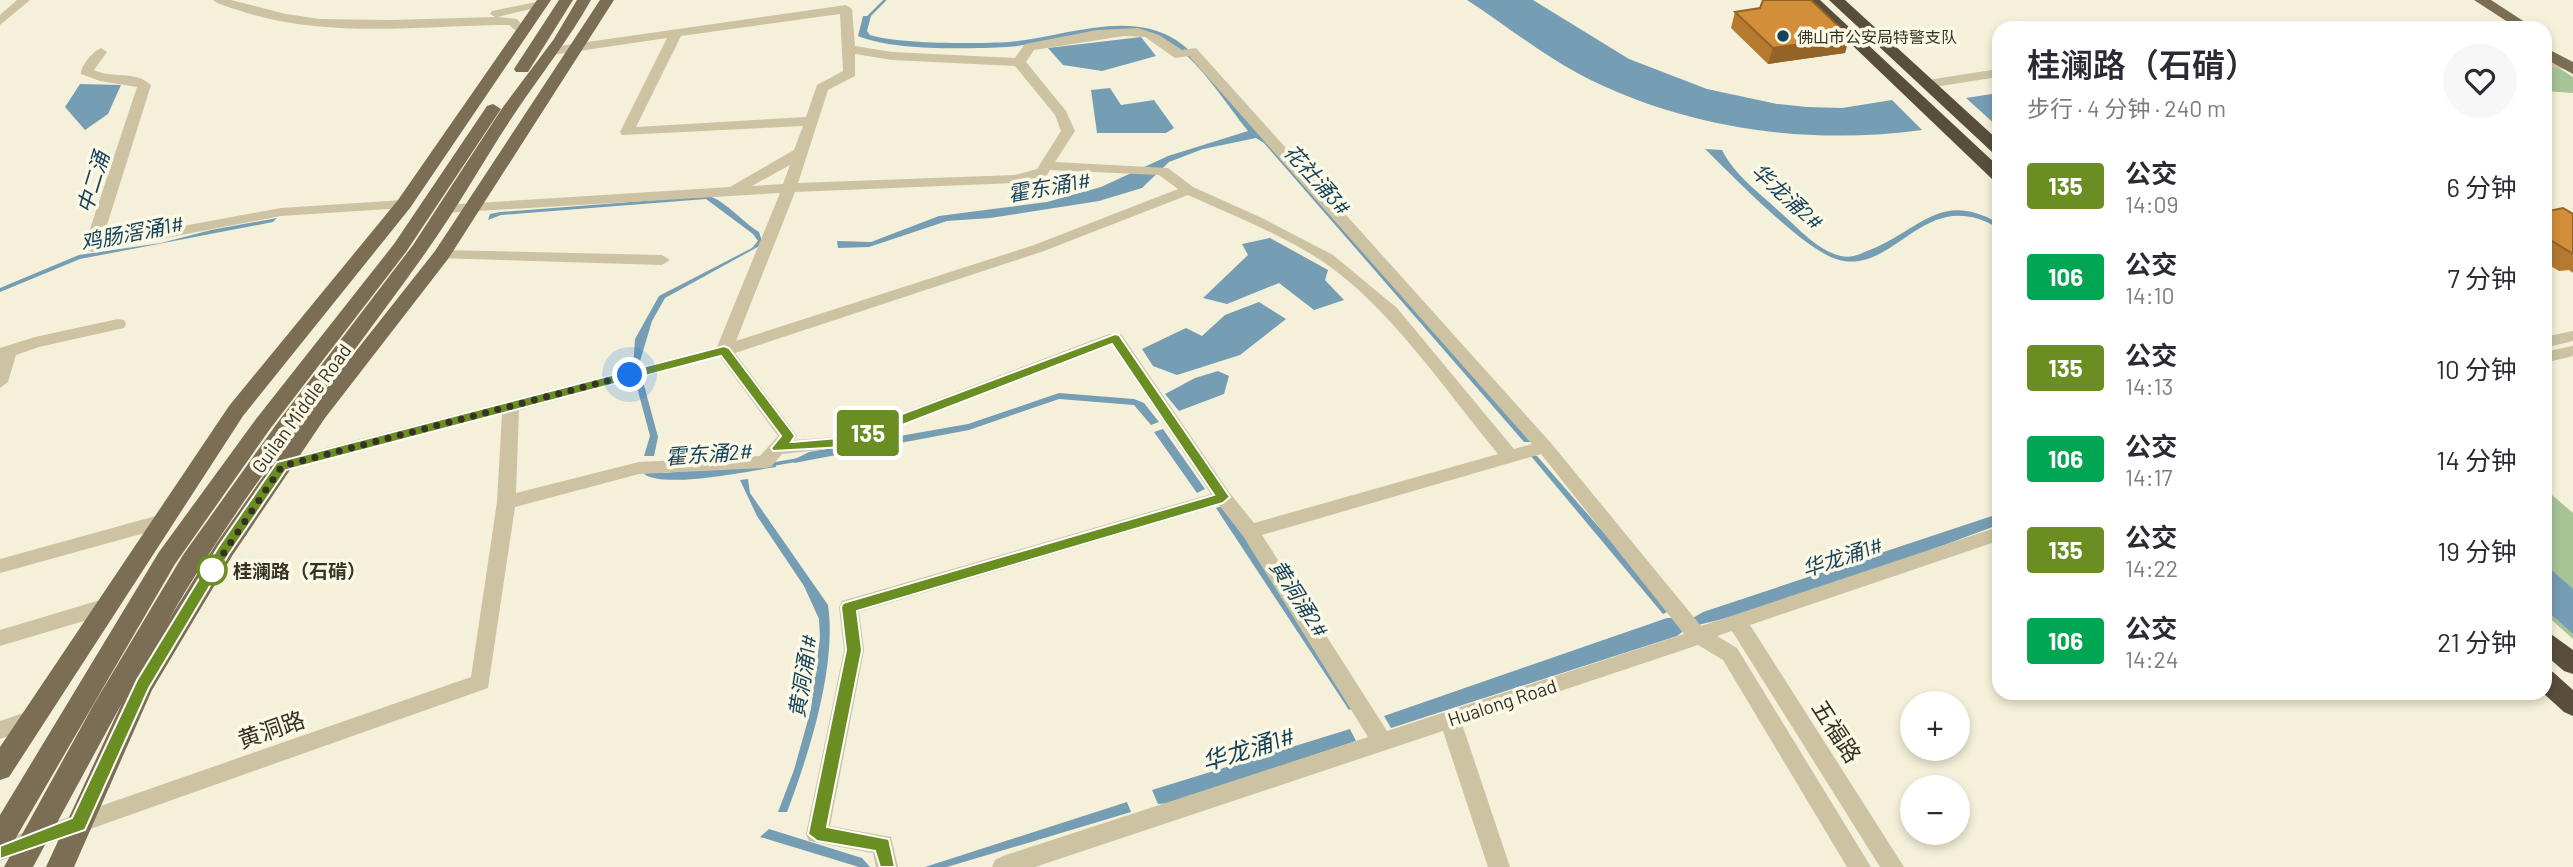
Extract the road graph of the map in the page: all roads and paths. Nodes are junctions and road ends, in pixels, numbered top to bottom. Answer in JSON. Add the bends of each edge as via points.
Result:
{"nodes":[{"id":1,"x":24,"y":0,"type":"edge"},
{"id":2,"x":219,"y":0,"type":"edge"},
{"id":3,"x":245,"y":0,"type":"edge"},
{"id":4,"x":566,"y":0,"type":"edge"},
{"id":5,"x":584,"y":0,"type":"edge"},
{"id":6,"x":607,"y":0,"type":"edge"},
{"id":7,"x":1812,"y":0,"type":"edge"},
{"id":8,"x":1836,"y":0,"type":"edge"},
{"id":9,"x":2463,"y":0,"type":"edge"},
{"id":10,"x":2481,"y":0,"type":"edge"},
{"id":11,"x":542,"y":3,"type":"edge"},
{"id":12,"x":494,"y":15,"type":"junction"},
{"id":13,"x":0,"y":21,"type":"edge"},
{"id":14,"x":482,"y":21,"type":"junction"},
{"id":15,"x":2496,"y":21,"type":"edge"},
{"id":16,"x":2516,"y":21,"type":"edge"},
{"id":17,"x":675,"y":35,"type":"junction"},
{"id":18,"x":517,"y":39,"type":"junction"},
{"id":19,"x":2552,"y":46,"type":"edge"},
{"id":20,"x":849,"y":49,"type":"junction"},
{"id":21,"x":574,"y":50,"type":"junction"},
{"id":22,"x":552,"y":51,"type":"junction"},
{"id":23,"x":101,"y":52,"type":"dead end"},
{"id":24,"x":2552,"y":55,"type":"edge"},
{"id":25,"x":1019,"y":62,"type":"junction"},
{"id":26,"x":2552,"y":63,"type":"edge"},
{"id":27,"x":2571,"y":64,"type":"edge"},
{"id":28,"x":1992,"y":74,"type":"edge"},
{"id":29,"x":1928,"y":83,"type":"junction"},
{"id":30,"x":494,"y":107,"type":"junction"},
{"id":31,"x":811,"y":121,"type":"junction"},
{"id":32,"x":1992,"y":142,"type":"edge"},
{"id":33,"x":800,"y":153,"type":"junction"},
{"id":34,"x":1046,"y":166,"type":"junction"},
{"id":35,"x":1992,"y":169,"type":"edge"},
{"id":36,"x":443,"y":183,"type":"junction"},
{"id":37,"x":789,"y":188,"type":"junction"},
{"id":38,"x":1188,"y":190,"type":"junction"},
{"id":39,"x":730,"y":192,"type":"junction"},
{"id":40,"x":404,"y":204,"type":"junction"},
{"id":41,"x":472,"y":207,"type":"junction"},
{"id":42,"x":445,"y":209,"type":"junction"},
{"id":43,"x":442,"y":255,"type":"junction"},
{"id":44,"x":662,"y":260,"type":"dead end"},
{"id":45,"x":118,"y":324,"type":"dead end"},
{"id":46,"x":2573,"y":336,"type":"edge"},
{"id":47,"x":2552,"y":341,"type":"edge"},
{"id":48,"x":724,"y":351,"type":"junction"},
{"id":49,"x":2573,"y":351,"type":"edge"},
{"id":50,"x":4,"y":353,"type":"edge"},
{"id":51,"x":2552,"y":356,"type":"edge"},
{"id":52,"x":0,"y":382,"type":"edge"},
{"id":53,"x":511,"y":406,"type":"junction"},
{"id":54,"x":778,"y":448,"type":"junction"},
{"id":55,"x":1530,"y":451,"type":"junction"},
{"id":56,"x":282,"y":466,"type":"junction"},
{"id":57,"x":252,"y":474,"type":"junction"},
{"id":58,"x":1223,"y":497,"type":"junction"},
{"id":59,"x":506,"y":502,"type":"junction"},
{"id":60,"x":163,"y":521,"type":"junction"},
{"id":61,"x":1250,"y":531,"type":"junction"},
{"id":62,"x":1992,"y":536,"type":"edge"},
{"id":63,"x":0,"y":566,"type":"edge"},
{"id":64,"x":159,"y":570,"type":"junction"},
{"id":65,"x":107,"y":606,"type":"junction"},
{"id":66,"x":1737,"y":622,"type":"junction"},
{"id":67,"x":1697,"y":635,"type":"junction"},
{"id":68,"x":0,"y":638,"type":"edge"},
{"id":69,"x":2552,"y":646,"type":"edge"},
{"id":70,"x":2573,"y":664,"type":"edge"},
{"id":71,"x":2552,"y":686,"type":"edge"},
{"id":72,"x":2573,"y":705,"type":"edge"},
{"id":73,"x":33,"y":719,"type":"junction"},
{"id":74,"x":1450,"y":719,"type":"junction"},
{"id":75,"x":0,"y":730,"type":"edge"},
{"id":76,"x":1382,"y":741,"type":"junction"},
{"id":77,"x":0,"y":769,"type":"edge"},
{"id":78,"x":78,"y":824,"type":"junction"},
{"id":79,"x":0,"y":839,"type":"edge"},
{"id":80,"x":32,"y":840,"type":"junction"},
{"id":81,"x":0,"y":851,"type":"edge"},
{"id":82,"x":18,"y":867,"type":"edge"},
{"id":83,"x":60,"y":867,"type":"edge"},
{"id":84,"x":887,"y":867,"type":"edge"},
{"id":85,"x":1003,"y":867,"type":"edge"},
{"id":86,"x":1499,"y":867,"type":"edge"},
{"id":87,"x":1860,"y":867,"type":"edge"},
{"id":88,"x":1893,"y":867,"type":"edge"}],
"edges":[{"from":1,"to":13,"type":"street"},
{"from":2,"to":14,"type":"street","via":[[242,10],[307,23]]},
{"from":3,"to":12,"type":"street","via":[[271,10],[326,16]]},
{"from":4,"to":30,"type":"main road","name":"Guilan Middle Road"},
{"from":5,"to":22,"type":"main road","name":"Guilan Middle Road"},
{"from":6,"to":21,"type":"main road"},
{"from":7,"to":35,"type":"highway"},
{"from":8,"to":29,"type":"highway"},
{"from":9,"to":15,"type":"main road"},
{"from":10,"to":16,"type":"main road"},
{"from":11,"to":12,"type":"street"},
{"from":11,"to":18,"type":"main road"},
{"from":12,"to":14,"type":"street","via":[[496,19]]},
{"from":14,"to":18,"type":"street","via":[[513,22]]},
{"from":17,"to":20,"type":"street","via":[[846,9]]},
{"from":17,"to":21,"type":"street"},
{"from":17,"to":31,"type":"street","via":[[627,132]]},
{"from":18,"to":30,"type":"main road","via":[[507,76],[492,99]]},
{"from":18,"to":40,"type":"main road"},
{"from":19,"to":27,"type":"main road"},
{"from":20,"to":25,"type":"street","via":[[892,56]]},
{"from":20,"to":31,"type":"street","via":[[850,73],[822,88]]},
{"from":21,"to":22,"type":"street"},
{"from":21,"to":41,"type":"main road"},
{"from":22,"to":42,"type":"main road","name":"Guilan Middle Road"},
{"from":23,"to":40,"type":"street","via":[[86,71],[97,79],[134,78],[144,85],[92,247],[281,212]]},
{"from":24,"to":27,"type":"main road"},
{"from":25,"to":34,"type":"street","via":[[1068,131]]},
{"from":25,"to":55,"type":"street","via":[[1030,47],[1140,32],[1186,53],[1452,340]]},
{"from":26,"to":27,"type":"street"},
{"from":28,"to":29,"type":"street"},
{"from":29,"to":32,"type":"highway"},
{"from":30,"to":36,"type":"main road","name":"Guilan Middle Road"},
{"from":31,"to":33,"type":"street"},
{"from":33,"to":37,"type":"street"},
{"from":33,"to":39,"type":"street"},
{"from":34,"to":37,"type":"street","via":[[1042,172],[1015,179]]},
{"from":34,"to":38,"type":"street","via":[[1163,171]]},
{"from":36,"to":40,"type":"main road"},
{"from":36,"to":64,"type":"main road","name":"Guilan Middle Road","via":[[400,248],[262,424]]},
{"from":37,"to":39,"type":"street"},
{"from":37,"to":48,"type":"street"},
{"from":38,"to":48,"type":"street","via":[[1039,248]]},
{"from":38,"to":55,"type":"street","via":[[1328,258],[1391,312]]},
{"from":39,"to":41,"type":"street"},
{"from":40,"to":60,"type":"main road","via":[[236,411]]},
{"from":41,"to":42,"type":"street"},
{"from":41,"to":43,"type":"main road"},
{"from":42,"to":57,"type":"main road","name":"Guilan Middle Road"},
{"from":43,"to":44,"type":"street"},
{"from":43,"to":56,"type":"main road"},
{"from":45,"to":50,"type":"street"},
{"from":46,"to":47,"type":"street"},
{"from":48,"to":53,"type":"street"},
{"from":48,"to":54,"type":"street","via":[[788,436]]},
{"from":49,"to":51,"type":"street"},
{"from":50,"to":52,"type":"street"},
{"from":53,"to":56,"type":"street"},
{"from":53,"to":59,"type":"street"},
{"from":54,"to":58,"type":"street","via":[[840,443],[1115,338]]},
{"from":54,"to":59,"type":"street","via":[[765,462],[639,468]]},
{"from":55,"to":61,"type":"street"},
{"from":55,"to":67,"type":"street"},
{"from":56,"to":57,"type":"street"},
{"from":56,"to":78,"type":"main road","via":[[224,550],[142,685]]},
{"from":57,"to":80,"type":"main road","name":"Guilan Middle Road","via":[[191,561]]},
{"from":58,"to":61,"type":"street"},
{"from":58,"to":84,"type":"street","via":[[849,607],[854,650],[817,834],[883,844]]},
{"from":59,"to":78,"type":"street","name":"黄洞路","via":[[481,682]]},
{"from":60,"to":63,"type":"street"},
{"from":60,"to":64,"type":"main road"},
{"from":60,"to":65,"type":"main road"},
{"from":61,"to":76,"type":"street"},
{"from":62,"to":66,"type":"street","name":"Hualong Road"},
{"from":64,"to":79,"type":"main road","name":"Guilan Middle Road"},
{"from":65,"to":68,"type":"street"},
{"from":65,"to":73,"type":"main road"},
{"from":66,"to":67,"type":"street","name":"Hualong Road"},
{"from":66,"to":88,"type":"street","name":"五福路"},
{"from":67,"to":74,"type":"street","name":"Hualong Road"},
{"from":67,"to":87,"type":"street","via":[[1730,654]]},
{"from":69,"to":70,"type":"highway"},
{"from":71,"to":72,"type":"highway"},
{"from":73,"to":75,"type":"street"},
{"from":73,"to":77,"type":"main road"},
{"from":74,"to":76,"type":"street","name":"Hualong Road"},
{"from":74,"to":86,"type":"street"},
{"from":76,"to":85,"type":"street","name":"Hualong Road"},
{"from":78,"to":80,"type":"street","name":"黄洞路"},
{"from":78,"to":83,"type":"main road"},
{"from":80,"to":81,"type":"street","name":"黄洞路"},
{"from":80,"to":82,"type":"main road","name":"Guilan Middle Road"}]}
